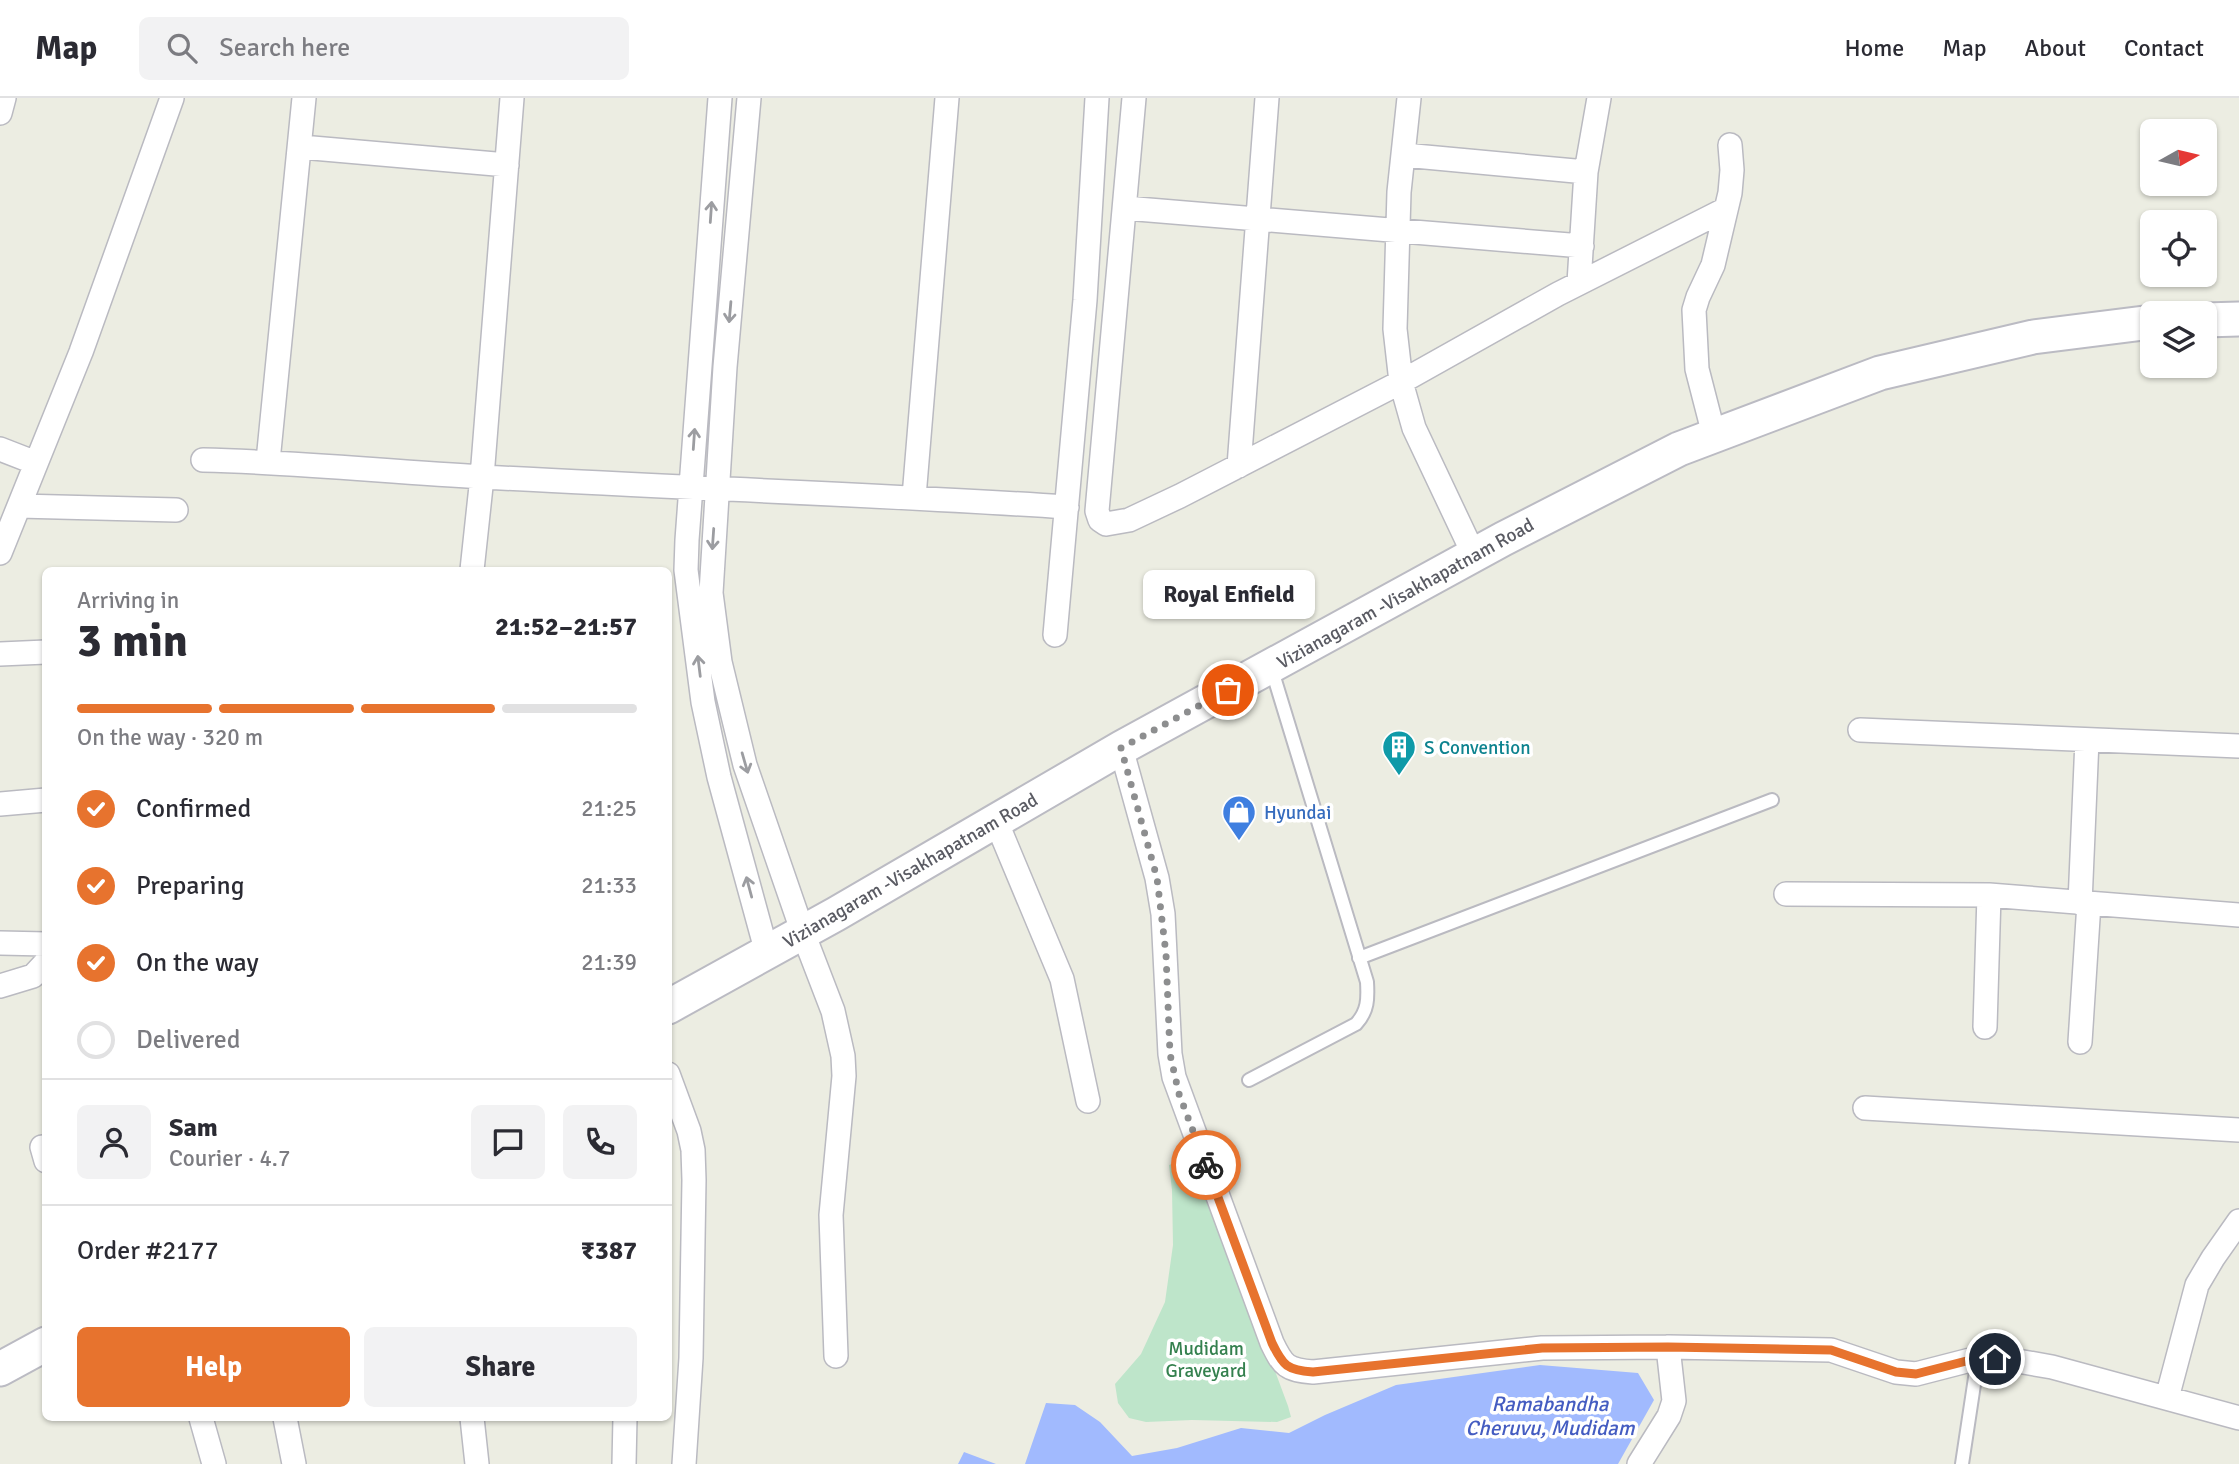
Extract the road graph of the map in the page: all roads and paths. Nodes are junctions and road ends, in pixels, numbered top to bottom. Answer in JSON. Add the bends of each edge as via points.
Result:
{"nodes":[{"id":1,"x":4,"y":98,"type":"edge"},
{"id":2,"x":172,"y":98,"type":"edge"},
{"id":3,"x":304,"y":98,"type":"edge"},
{"id":4,"x":512,"y":98,"type":"edge"},
{"id":5,"x":720,"y":98,"type":"edge"},
{"id":6,"x":750,"y":98,"type":"edge"},
{"id":7,"x":947,"y":98,"type":"edge"},
{"id":8,"x":1097,"y":98,"type":"edge"},
{"id":9,"x":1134,"y":98,"type":"edge"},
{"id":10,"x":1267,"y":98,"type":"edge"},
{"id":11,"x":1409,"y":98,"type":"edge"},
{"id":12,"x":1599,"y":98,"type":"edge"},
{"id":13,"x":0,"y":113,"type":"edge"},
{"id":14,"x":1730,"y":145,"type":"dead end"},
{"id":15,"x":301,"y":147,"type":"junction"},
{"id":16,"x":1404,"y":155,"type":"junction"},
{"id":17,"x":507,"y":165,"type":"junction"},
{"id":18,"x":1586,"y":172,"type":"junction"},
{"id":19,"x":1125,"y":208,"type":"junction"},
{"id":20,"x":1726,"y":209,"type":"junction"},
{"id":21,"x":1257,"y":218,"type":"junction"},
{"id":22,"x":1398,"y":232,"type":"junction"},
{"id":23,"x":1581,"y":246,"type":"junction"},
{"id":24,"x":1579,"y":283,"type":"junction"},
{"id":25,"x":2239,"y":319,"type":"edge"},
{"id":26,"x":2217,"y":320,"type":"edge"},
{"id":27,"x":2140,"y":324,"type":"edge"},
{"id":28,"x":1401,"y":382,"type":"junction"},
{"id":29,"x":1714,"y":435,"type":"junction"},
{"id":30,"x":0,"y":449,"type":"edge"},
{"id":31,"x":203,"y":460,"type":"dead end"},
{"id":32,"x":268,"y":461,"type":"junction"},
{"id":33,"x":36,"y":463,"type":"junction"},
{"id":34,"x":1239,"y":466,"type":"junction"},
{"id":35,"x":482,"y":477,"type":"junction"},
{"id":36,"x":691,"y":487,"type":"junction"},
{"id":37,"x":717,"y":487,"type":"junction"},
{"id":38,"x":914,"y":497,"type":"junction"},
{"id":39,"x":19,"y":506,"type":"junction"},
{"id":40,"x":1067,"y":507,"type":"junction"},
{"id":41,"x":176,"y":510,"type":"dead end"},
{"id":42,"x":0,"y":553,"type":"edge"},
{"id":43,"x":1474,"y":555,"type":"junction"},
{"id":44,"x":472,"y":567,"type":"edge"},
{"id":45,"x":1055,"y":635,"type":"dead end"},
{"id":46,"x":42,"y":652,"type":"edge"},
{"id":47,"x":0,"y":654,"type":"edge"},
{"id":48,"x":1270,"y":667,"type":"junction"},
{"id":49,"x":1860,"y":730,"type":"dead end"},
{"id":50,"x":2087,"y":740,"type":"junction"},
{"id":51,"x":2239,"y":746,"type":"edge"},
{"id":52,"x":1121,"y":748,"type":"junction"},
{"id":53,"x":42,"y":800,"type":"edge"},
{"id":54,"x":1772,"y":800,"type":"dead end"},
{"id":55,"x":0,"y":804,"type":"edge"},
{"id":56,"x":996,"y":821,"type":"junction"},
{"id":57,"x":1786,"y":894,"type":"dead end"},
{"id":58,"x":1989,"y":895,"type":"junction"},
{"id":59,"x":2085,"y":903,"type":"junction"},
{"id":60,"x":2239,"y":915,"type":"edge"},
{"id":61,"x":803,"y":933,"type":"junction"},
{"id":62,"x":0,"y":943,"type":"edge"},
{"id":63,"x":42,"y":944,"type":"edge"},
{"id":64,"x":766,"y":953,"type":"junction"},
{"id":65,"x":1359,"y":958,"type":"junction"},
{"id":66,"x":42,"y":966,"type":"edge"},
{"id":67,"x":0,"y":986,"type":"edge"},
{"id":68,"x":672,"y":1005,"type":"edge"},
{"id":69,"x":1985,"y":1027,"type":"dead end"},
{"id":70,"x":2080,"y":1042,"type":"dead end"},
{"id":71,"x":1248,"y":1080,"type":"dead end"},
{"id":72,"x":672,"y":1085,"type":"edge"},
{"id":73,"x":1087,"y":1101,"type":"dead end"},
{"id":74,"x":1865,"y":1108,"type":"dead end"},
{"id":75,"x":2239,"y":1130,"type":"edge"},
{"id":76,"x":2239,"y":1221,"type":"edge"},
{"id":77,"x":42,"y":1346,"type":"edge"},
{"id":78,"x":1668,"y":1347,"type":"junction"},
{"id":79,"x":836,"y":1356,"type":"dead end"},
{"id":80,"x":1978,"y":1358,"type":"junction"},
{"id":81,"x":0,"y":1370,"type":"edge"},
{"id":82,"x":2167,"y":1398,"type":"junction"},
{"id":83,"x":2239,"y":1418,"type":"edge"},
{"id":84,"x":202,"y":1421,"type":"edge"},
{"id":85,"x":286,"y":1421,"type":"edge"},
{"id":86,"x":472,"y":1421,"type":"edge"},
{"id":87,"x":625,"y":1421,"type":"edge"},
{"id":88,"x":214,"y":1464,"type":"edge"},
{"id":89,"x":294,"y":1464,"type":"edge"},
{"id":90,"x":477,"y":1464,"type":"edge"},
{"id":91,"x":624,"y":1464,"type":"edge"},
{"id":92,"x":684,"y":1464,"type":"edge"},
{"id":93,"x":1639,"y":1464,"type":"edge"},
{"id":94,"x":1962,"y":1464,"type":"edge"}],
"edges":[{"from":1,"to":13,"type":"street"},
{"from":2,"to":33,"type":"street"},
{"from":3,"to":15,"type":"street"},
{"from":4,"to":17,"type":"street"},
{"from":36,"to":5,"type":"street","one_way":true},
{"from":6,"to":37,"type":"street","one_way":true},
{"from":7,"to":38,"type":"street"},
{"from":8,"to":40,"type":"street"},
{"from":9,"to":19,"type":"street"},
{"from":10,"to":21,"type":"street"},
{"from":11,"to":16,"type":"street"},
{"from":12,"to":18,"type":"street"},
{"from":14,"to":20,"type":"street","via":[[1732,170]]},
{"from":15,"to":17,"type":"street"},
{"from":15,"to":32,"type":"street"},
{"from":16,"to":18,"type":"street"},
{"from":16,"to":22,"type":"street"},
{"from":17,"to":35,"type":"street"},
{"from":18,"to":23,"type":"street"},
{"from":19,"to":21,"type":"street"},
{"from":19,"to":34,"type":"street","via":[[1097,511],[1100,520],[1114,524],[1129,520]]},
{"from":20,"to":24,"type":"street"},
{"from":20,"to":29,"type":"street","via":[[1713,265],[1694,310],[1697,369]]},
{"from":21,"to":22,"type":"street"},
{"from":21,"to":34,"type":"street"},
{"from":22,"to":23,"type":"street"},
{"from":22,"to":28,"type":"street","via":[[1395,329]]},
{"from":23,"to":24,"type":"street"},
{"from":24,"to":28,"type":"street"},
{"from":25,"to":26,"type":"main road"},
{"from":27,"to":29,"type":"main road","name":"Vizianagaram -Visakhapatnam Road","via":[[2033,337],[1880,373]]},
{"from":28,"to":34,"type":"street"},
{"from":28,"to":43,"type":"street","via":[[1414,428]]},
{"from":29,"to":43,"type":"main road","name":"Vizianagaram -Visakhapatnam Road"},
{"from":30,"to":33,"type":"street"},
{"from":31,"to":32,"type":"street"},
{"from":32,"to":35,"type":"street"},
{"from":33,"to":39,"type":"street"},
{"from":35,"to":36,"type":"street"},
{"from":35,"to":44,"type":"street"},
{"from":36,"to":37,"type":"street"},
{"from":64,"to":36,"type":"street","one_way":true,"via":[[703,702],[687,570]]},
{"from":37,"to":38,"type":"street"},
{"from":37,"to":61,"type":"street","one_way":true,"via":[[711,593],[720,662],[745,765]]},
{"from":38,"to":40,"type":"street"},
{"from":39,"to":41,"type":"street"},
{"from":39,"to":42,"type":"street"},
{"from":40,"to":45,"type":"street"},
{"from":43,"to":48,"type":"main road","name":"Vizianagaram -Visakhapatnam Road"},
{"from":46,"to":47,"type":"street"},
{"from":48,"to":52,"type":"main road","name":"Vizianagaram -Visakhapatnam Road"},
{"from":48,"to":65,"type":"lane"},
{"from":49,"to":50,"type":"street"},
{"from":50,"to":51,"type":"street"},
{"from":50,"to":59,"type":"street"},
{"from":52,"to":56,"type":"main road","name":"Vizianagaram -Visakhapatnam Road"},
{"from":52,"to":78,"type":"street","via":[[1163,914],[1174,1077],[1280,1360],[1289,1368],[1313,1372],[1542,1348]]},
{"from":53,"to":55,"type":"street"},
{"from":54,"to":65,"type":"lane"},
{"from":56,"to":61,"type":"main road","name":"Vizianagaram -Visakhapatnam Road"},
{"from":56,"to":73,"type":"street","via":[[1062,979]]},
{"from":57,"to":58,"type":"street"},
{"from":58,"to":59,"type":"street"},
{"from":58,"to":69,"type":"street"},
{"from":59,"to":60,"type":"street"},
{"from":59,"to":70,"type":"street"},
{"from":61,"to":64,"type":"main road","name":"Vizianagaram -Visakhapatnam Road"},
{"from":61,"to":79,"type":"street","via":[[833,1011],[843,1056],[831,1215]]},
{"from":62,"to":63,"type":"street"},
{"from":64,"to":68,"type":"main road","name":"Vizianagaram -Visakhapatnam Road"},
{"from":65,"to":71,"type":"lane","via":[[1367,982],[1364,1016]]},
{"from":66,"to":67,"type":"street","via":[[33,976]]},
{"from":72,"to":92,"type":"street","via":[[693,1150],[694,1170]]},
{"from":74,"to":75,"type":"street"},
{"from":76,"to":82,"type":"street","via":[[2197,1285]]},
{"from":77,"to":81,"type":"main road"},
{"from":78,"to":80,"type":"street","via":[[1831,1350],[1896,1372],[1916,1374]]},
{"from":78,"to":93,"type":"street","via":[[1674,1401]]},
{"from":80,"to":82,"type":"street","via":[[2052,1367]]},
{"from":80,"to":94,"type":"lane"},
{"from":82,"to":83,"type":"street"},
{"from":84,"to":88,"type":"street"},
{"from":85,"to":89,"type":"street"},
{"from":86,"to":90,"type":"street"},
{"from":87,"to":91,"type":"street"}]}
